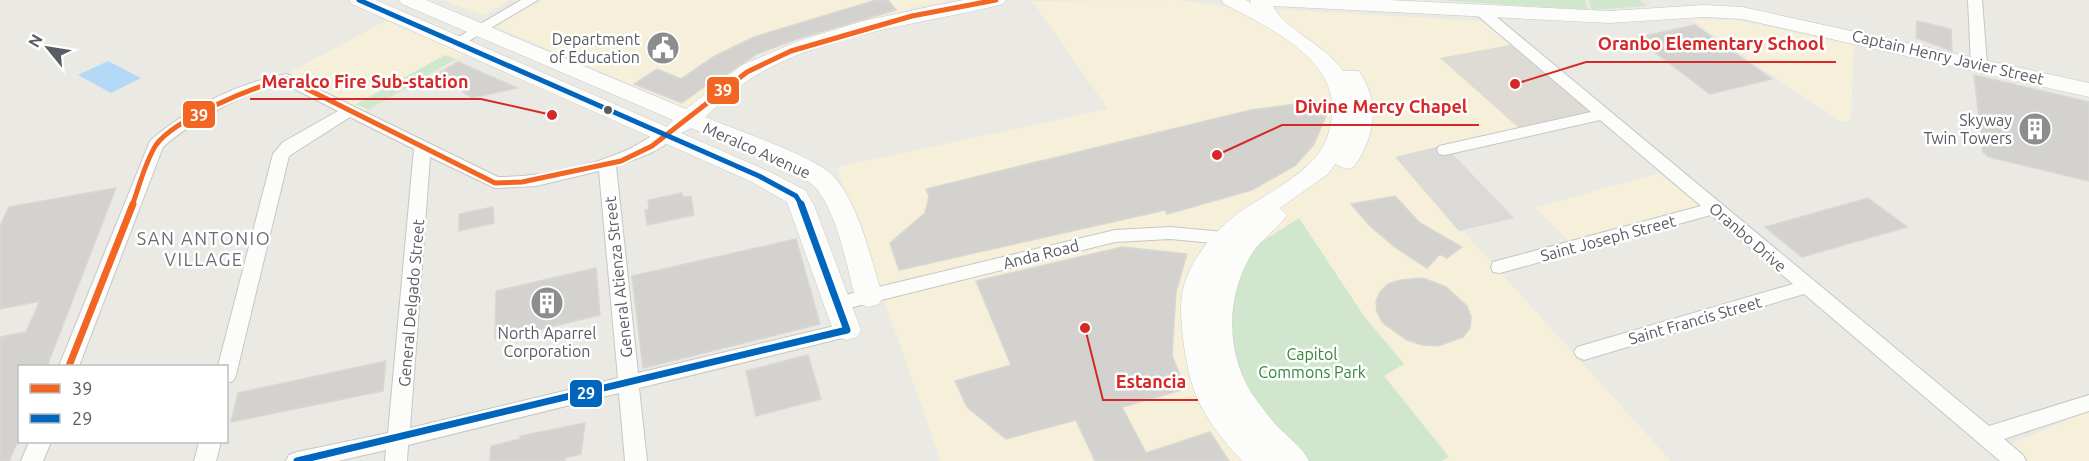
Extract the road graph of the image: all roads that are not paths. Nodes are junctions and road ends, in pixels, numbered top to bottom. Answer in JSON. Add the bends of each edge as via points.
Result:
{"nodes":[{"id":1,"x":359,"y":0,"type":"edge"},
{"id":2,"x":409,"y":0,"type":"edge"},
{"id":3,"x":531,"y":0,"type":"edge"},
{"id":4,"x":996,"y":0,"type":"edge"},
{"id":5,"x":1231,"y":0,"type":"edge"},
{"id":6,"x":1271,"y":0,"type":"edge"},
{"id":7,"x":1975,"y":0,"type":"edge"},
{"id":8,"x":1482,"y":12,"type":"junction"},
{"id":9,"x":1279,"y":24,"type":"junction"},
{"id":10,"x":480,"y":29,"type":"junction"},
{"id":11,"x":457,"y":42,"type":"junction"},
{"id":12,"x":1980,"y":65,"type":"junction"},
{"id":13,"x":593,"y":77,"type":"junction"},
{"id":14,"x":2089,"y":90,"type":"edge"},
{"id":15,"x":569,"y":92,"type":"junction"},
{"id":16,"x":350,"y":110,"type":"junction"},
{"id":17,"x":1605,"y":114,"type":"junction"},
{"id":18,"x":689,"y":119,"type":"junction"},
{"id":19,"x":666,"y":136,"type":"junction"},
{"id":20,"x":422,"y":146,"type":"junction"},
{"id":21,"x":1445,"y":150,"type":"dead end"},
{"id":22,"x":782,"y":158,"type":"junction"},
{"id":23,"x":607,"y":164,"type":"junction"},
{"id":24,"x":759,"y":176,"type":"junction"},
{"id":25,"x":1715,"y":208,"type":"junction"},
{"id":26,"x":1235,"y":239,"type":"junction"},
{"id":27,"x":1500,"y":267,"type":"dead end"},
{"id":28,"x":1806,"y":287,"type":"junction"},
{"id":29,"x":869,"y":297,"type":"junction"},
{"id":30,"x":837,"y":304,"type":"junction"},
{"id":31,"x":847,"y":330,"type":"joint"},
{"id":32,"x":1584,"y":352,"type":"dead end"},
{"id":33,"x":69,"y":365,"type":"edge"},
{"id":34,"x":228,"y":367,"type":"edge"},
{"id":35,"x":628,"y":383,"type":"junction"},
{"id":36,"x":2089,"y":403,"type":"edge"},
{"id":37,"x":1986,"y":436,"type":"junction"},
{"id":38,"x":398,"y":439,"type":"junction"},
{"id":39,"x":39,"y":443,"type":"edge"},
{"id":40,"x":210,"y":443,"type":"edge"},
{"id":41,"x":32,"y":461,"type":"edge"},
{"id":42,"x":205,"y":461,"type":"edge"},
{"id":43,"x":297,"y":461,"type":"edge"},
{"id":44,"x":396,"y":461,"type":"edge"},
{"id":45,"x":636,"y":461,"type":"edge"},
{"id":46,"x":1261,"y":461,"type":"edge"},
{"id":47,"x":1293,"y":461,"type":"edge"},
{"id":48,"x":2015,"y":461,"type":"edge"}],
"edges":[{"from":1,"to":11,"type":"street","name":"Meralco Avenue"},
{"from":2,"to":10,"type":"street","name":"Meralco Avenue"},
{"from":3,"to":10,"type":"street"},
{"from":4,"to":18,"type":"street","via":[[912,16],[791,51],[747,72]]},
{"from":5,"to":9,"type":"street"},
{"from":6,"to":8,"type":"street","name":"Captain Henry Javier Street"},
{"from":6,"to":9,"type":"street","via":[[1262,8]]},
{"from":6,"to":26,"type":"street","via":[[1330,50],[1354,81],[1363,110],[1362,127],[1357,145],[1343,166],[1320,187]]},
{"from":7,"to":12,"type":"street"},
{"from":8,"to":12,"type":"street","name":"Captain Henry Javier Street","via":[[1609,17],[1706,11],[1742,13]]},
{"from":8,"to":17,"type":"street","name":"Oranbo Drive"},
{"from":9,"to":26,"type":"street","via":[[1319,54],[1337,78],[1345,110],[1342,136],[1330,157],[1311,176],[1234,227]]},
{"from":10,"to":11,"type":"street"},
{"from":10,"to":13,"type":"street","name":"Meralco Avenue"},
{"from":11,"to":15,"type":"street","name":"Meralco Avenue"},
{"from":12,"to":14,"type":"street","name":"Captain Henry Javier Street"},
{"from":13,"to":15,"type":"street"},
{"from":13,"to":18,"type":"street","name":"Meralco Avenue"},
{"from":15,"to":19,"type":"street","name":"Meralco Avenue"},
{"from":16,"to":20,"type":"street"},
{"from":16,"to":33,"type":"street","via":[[287,79],[276,79],[172,131],[156,145]]},
{"from":16,"to":34,"type":"street","via":[[281,154]]},
{"from":17,"to":21,"type":"street"},
{"from":17,"to":25,"type":"street","name":"Oranbo Drive"},
{"from":18,"to":19,"type":"street"},
{"from":18,"to":22,"type":"street","name":"Meralco Avenue"},
{"from":19,"to":23,"type":"street","via":[[652,146]]},
{"from":19,"to":24,"type":"street","name":"Meralco Avenue"},
{"from":20,"to":23,"type":"street","via":[[495,183],[522,182]]},
{"from":20,"to":38,"type":"street","name":"General Delgado Street"},
{"from":22,"to":24,"type":"street"},
{"from":22,"to":29,"type":"street","name":"Meralco Avenue","via":[[823,180],[830,189],[850,233]]},
{"from":23,"to":35,"type":"street","name":"General Atienza Street"},
{"from":24,"to":30,"type":"street","name":"Meralco Avenue","via":[[796,196],[802,205]]},
{"from":25,"to":27,"type":"street","name":"Saint Joseph Street"},
{"from":25,"to":28,"type":"street","name":"Oranbo Drive"},
{"from":26,"to":29,"type":"street","name":"Anda Road","via":[[1170,233],[1115,236]]},
{"from":26,"to":46,"type":"street","via":[[1198,278],[1194,327],[1215,404]]},
{"from":26,"to":47,"type":"street","via":[[1234,258],[1221,284],[1216,317],[1220,345],[1236,398]]},
{"from":28,"to":32,"type":"street","name":"Saint Francis Street"},
{"from":28,"to":37,"type":"street","name":"Oranbo Drive"},
{"from":29,"to":30,"type":"street","name":"Anda Road"},
{"from":30,"to":31,"type":"street","name":"Meralco Avenue"},
{"from":31,"to":35,"type":"street"},
{"from":35,"to":38,"type":"street"},
{"from":35,"to":45,"type":"street","name":"General Atienza Street"},
{"from":36,"to":37,"type":"street"},
{"from":37,"to":48,"type":"street","name":"Oranbo Drive"},
{"from":38,"to":43,"type":"street"},
{"from":38,"to":44,"type":"street","name":"General Delgado Street"},
{"from":39,"to":41,"type":"street"},
{"from":40,"to":42,"type":"street"}]}
